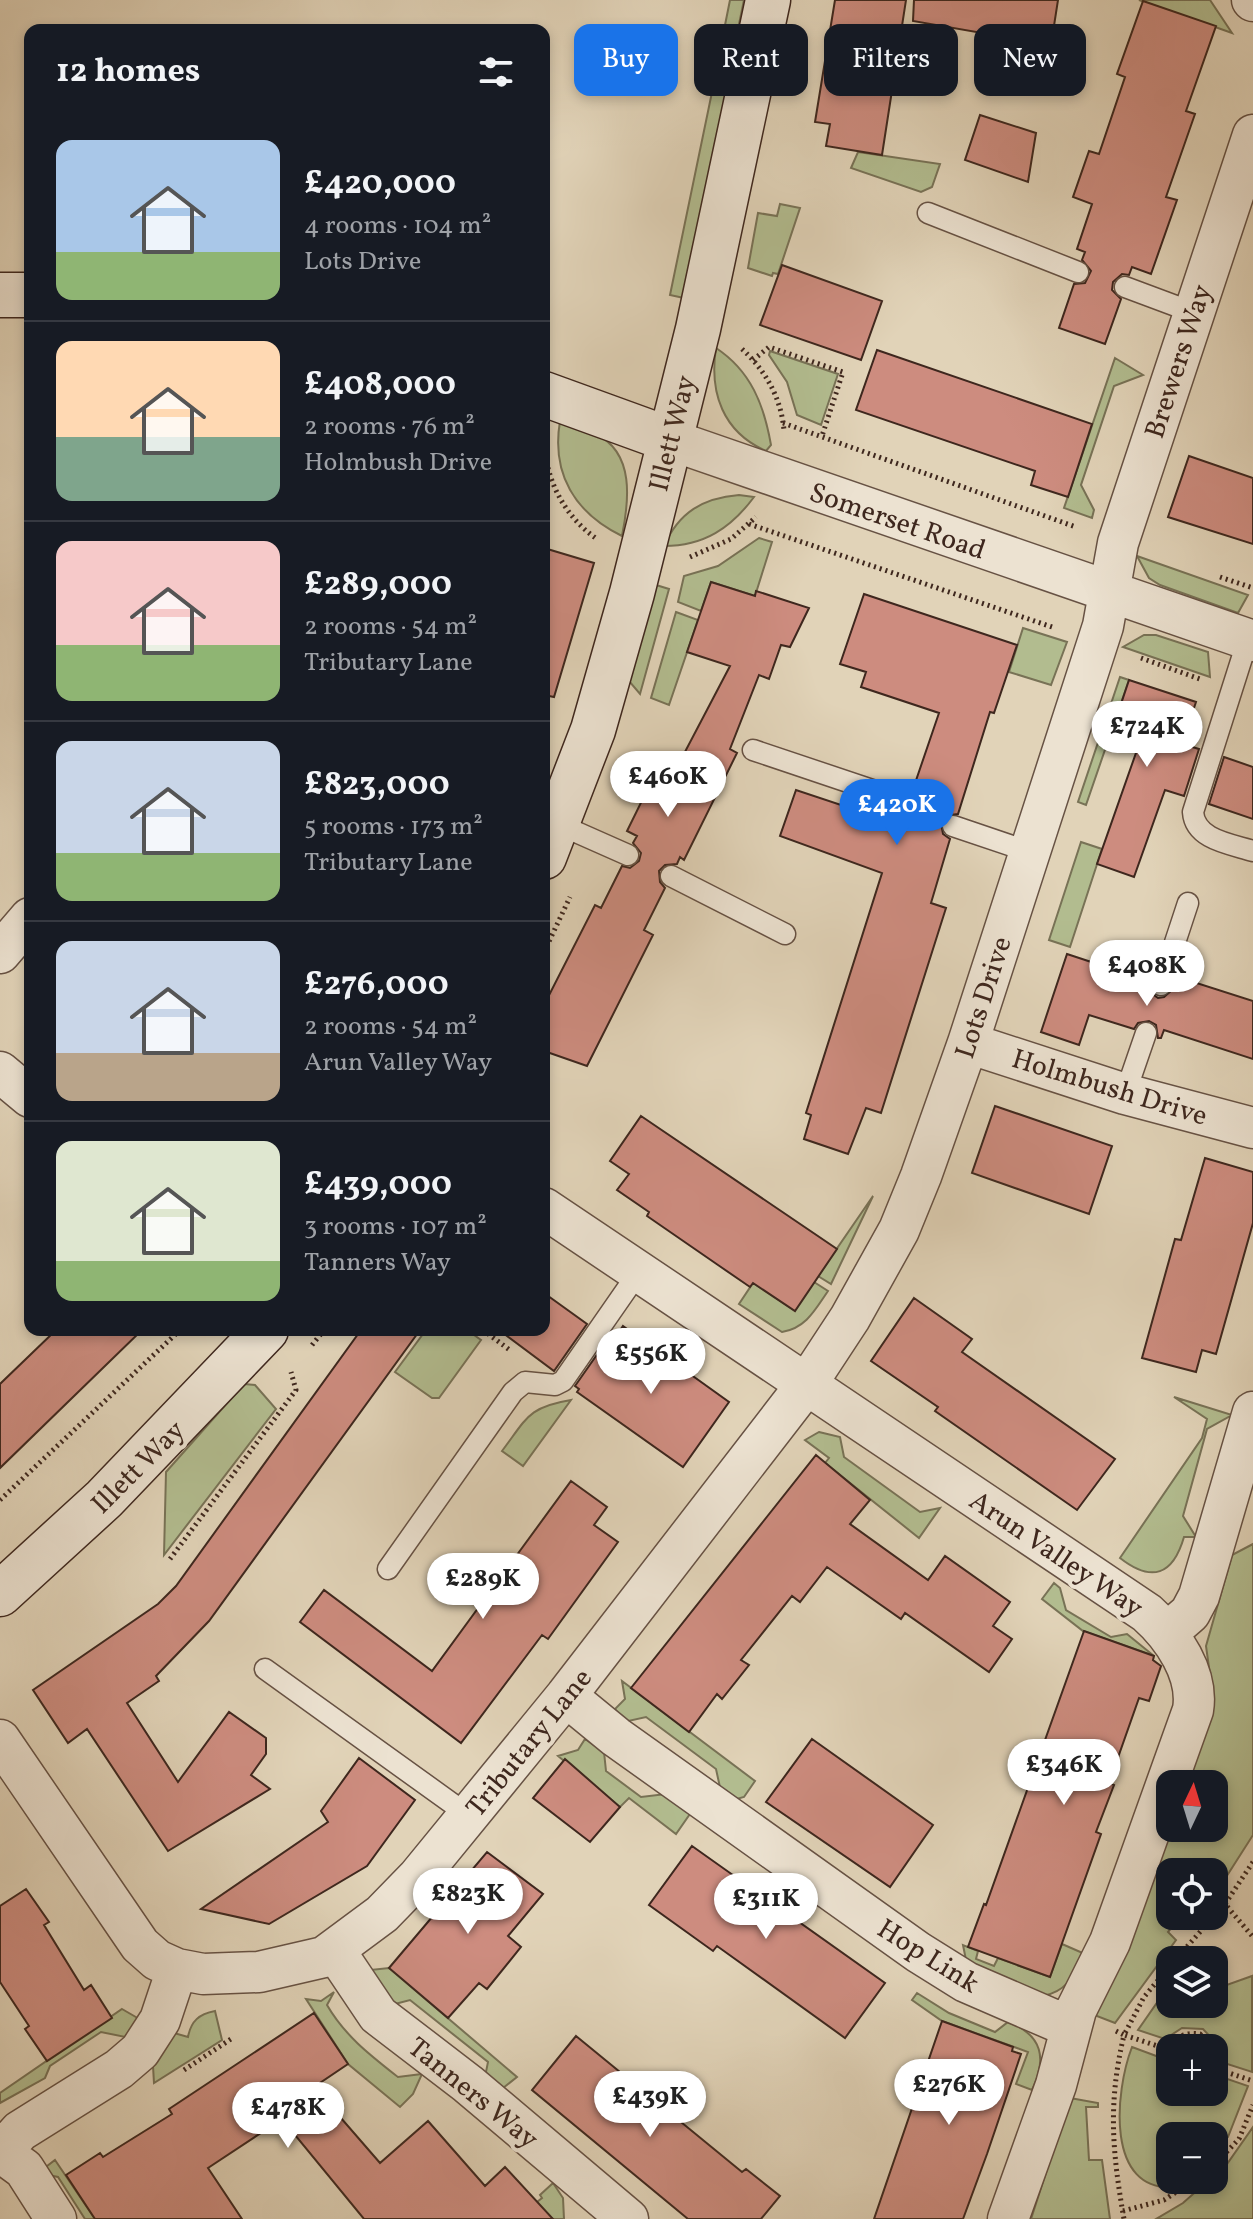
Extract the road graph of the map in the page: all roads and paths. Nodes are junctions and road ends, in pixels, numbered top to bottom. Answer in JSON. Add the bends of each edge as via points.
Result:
{"nodes":[{"id":1,"x":768,"y":0,"type":"edge"},
{"id":2,"x":1253,"y":135,"type":"edge"},
{"id":3,"x":1244,"y":188,"type":"edge"},
{"id":4,"x":928,"y":213,"type":"dead end"},
{"id":5,"x":1078,"y":272,"type":"dead end"},
{"id":6,"x":1125,"y":287,"type":"dead end"},
{"id":7,"x":0,"y":295,"type":"edge"},
{"id":8,"x":24,"y":295,"type":"edge"},
{"id":9,"x":1192,"y":312,"type":"junction"},
{"id":10,"x":734,"y":342,"type":"dead end"},
{"id":11,"x":753,"y":360,"type":"junction"},
{"id":12,"x":550,"y":396,"type":"edge"},
{"id":13,"x":783,"y":423,"type":"junction"},
{"id":14,"x":822,"y":436,"type":"junction"},
{"id":15,"x":668,"y":439,"type":"junction"},
{"id":16,"x":784,"y":443,"type":"dead end"},
{"id":17,"x":550,"y":474,"type":"edge"},
{"id":18,"x":760,"y":513,"type":"dead end"},
{"id":19,"x":749,"y":524,"type":"junction"},
{"id":20,"x":1090,"y":532,"type":"dead end"},
{"id":21,"x":601,"y":542,"type":"dead end"},
{"id":22,"x":683,"y":558,"type":"dead end"},
{"id":23,"x":1109,"y":589,"type":"junction"},
{"id":24,"x":1066,"y":632,"type":"dead end"},
{"id":25,"x":1250,"y":640,"type":"edge"},
{"id":26,"x":1138,"y":657,"type":"dead end"},
{"id":27,"x":1231,"y":690,"type":"junction"},
{"id":28,"x":753,"y":750,"type":"dead end"},
{"id":29,"x":906,"y":811,"type":"dead end"},
{"id":30,"x":953,"y":826,"type":"dead end"},
{"id":31,"x":551,"y":840,"type":"edge"},
{"id":32,"x":1253,"y":851,"type":"edge"},
{"id":33,"x":1030,"y":852,"type":"junction"},
{"id":34,"x":628,"y":855,"type":"dead end"},
{"id":35,"x":671,"y":876,"type":"dead end"},
{"id":36,"x":1188,"y":903,"type":"dead end"},
{"id":37,"x":24,"y":925,"type":"edge"},
{"id":38,"x":785,"y":934,"type":"dead end"},
{"id":39,"x":0,"y":953,"type":"edge"},
{"id":40,"x":1161,"y":985,"type":"dead end"},
{"id":41,"x":1146,"y":1033,"type":"dead end"},
{"id":42,"x":968,"y":1043,"type":"junction"},
{"id":43,"x":0,"y":1072,"type":"edge"},
{"id":44,"x":24,"y":1092,"type":"edge"},
{"id":45,"x":1125,"y":1094,"type":"junction"},
{"id":46,"x":1253,"y":1128,"type":"edge"},
{"id":47,"x":550,"y":1212,"type":"edge"},
{"id":48,"x":638,"y":1273,"type":"junction"},
{"id":49,"x":174,"y":1336,"type":"edge"},
{"id":50,"x":260,"y":1336,"type":"edge"},
{"id":51,"x":291,"y":1371,"type":"dead end"},
{"id":52,"x":806,"y":1385,"type":"junction"},
{"id":53,"x":1253,"y":1412,"type":"edge"},
{"id":54,"x":0,"y":1500,"type":"edge"},
{"id":55,"x":170,"y":1559,"type":"dead end"},
{"id":56,"x":388,"y":1569,"type":"dead end"},
{"id":57,"x":0,"y":1594,"type":"edge"},
{"id":58,"x":1167,"y":1633,"type":"junction"},
{"id":59,"x":265,"y":1669,"type":"dead end"},
{"id":60,"x":566,"y":1696,"type":"junction"},
{"id":61,"x":0,"y":1740,"type":"edge"},
{"id":62,"x":468,"y":1815,"type":"junction"},
{"id":63,"x":1253,"y":1862,"type":"edge"},
{"id":64,"x":1228,"y":1900,"type":"edge"},
{"id":65,"x":1228,"y":1908,"type":"edge"},
{"id":66,"x":1202,"y":1930,"type":"edge"},
{"id":67,"x":1253,"y":1937,"type":"edge"},
{"id":68,"x":1188,"y":1946,"type":"edge"},
{"id":69,"x":335,"y":1951,"type":"junction"},
{"id":70,"x":177,"y":1969,"type":"junction"},
{"id":71,"x":1156,"y":1983,"type":"edge"},
{"id":72,"x":1070,"y":2027,"type":"junction"},
{"id":73,"x":1156,"y":2045,"type":"edge"},
{"id":74,"x":1228,"y":2071,"type":"edge"},
{"id":75,"x":1253,"y":2081,"type":"edge"},
{"id":76,"x":1253,"y":2105,"type":"edge"},
{"id":77,"x":1228,"y":2150,"type":"edge"},
{"id":78,"x":1116,"y":2152,"type":"dead end"},
{"id":79,"x":1,"y":2153,"type":"edge"},
{"id":80,"x":1173,"y":2194,"type":"edge"},
{"id":81,"x":1123,"y":2211,"type":"junction"},
{"id":82,"x":611,"y":2214,"type":"edge"},
{"id":83,"x":56,"y":2219,"type":"edge"},
{"id":84,"x":1008,"y":2219,"type":"edge"},
{"id":85,"x":1124,"y":2219,"type":"edge"}],
"edges":[{"from":1,"to":15,"type":"street","name":"Illett Way","via":[[698,329]]},
{"from":2,"to":3,"type":"street","name":"Brewers Way"},
{"from":3,"to":9,"type":"street","name":"Brewers Way"},
{"from":4,"to":5,"type":"lane"},
{"from":6,"to":9,"type":"lane"},
{"from":7,"to":8,"type":"street"},
{"from":9,"to":23,"type":"street","name":"Brewers Way","via":[[1118,543]]},
{"from":10,"to":11,"type":"path"},
{"from":11,"to":13,"type":"path","via":[[774,392]]},
{"from":11,"to":14,"type":"path","via":[[769,347],[843,372]]},
{"from":12,"to":15,"type":"street","name":"Somerset Road"},
{"from":13,"to":14,"type":"path"},
{"from":13,"to":16,"type":"path"},
{"from":14,"to":20,"type":"path"},
{"from":15,"to":23,"type":"street","name":"Somerset Road"},
{"from":15,"to":31,"type":"street","name":"Illett Way","via":[[611,672]]},
{"from":17,"to":21,"type":"path","via":[[573,518]]},
{"from":18,"to":19,"type":"path"},
{"from":19,"to":22,"type":"path","via":[[719,546]]},
{"from":19,"to":24,"type":"path"},
{"from":23,"to":25,"type":"street","name":"Somerset Road"},
{"from":23,"to":33,"type":"street","name":"Lots Drive","via":[[1103,626]]},
{"from":25,"to":27,"type":"lane"},
{"from":26,"to":27,"type":"path"},
{"from":27,"to":32,"type":"lane","via":[[1193,804],[1193,819],[1205,834]]},
{"from":28,"to":29,"type":"lane","via":[[878,792]]},
{"from":30,"to":33,"type":"lane"},
{"from":31,"to":34,"type":"lane"},
{"from":33,"to":42,"type":"street","name":"Lots Drive"},
{"from":35,"to":38,"type":"lane"},
{"from":36,"to":40,"type":"lane"},
{"from":37,"to":39,"type":"street"},
{"from":41,"to":45,"type":"lane"},
{"from":42,"to":45,"type":"street","name":"Holmbush Drive"},
{"from":42,"to":52,"type":"street","name":"Lots Drive","via":[[899,1230]]},
{"from":43,"to":44,"type":"street"},
{"from":45,"to":46,"type":"street","name":"Holmbush Drive"},
{"from":47,"to":48,"type":"street","name":"Arun Valley Way"},
{"from":48,"to":52,"type":"street","name":"Arun Valley Way"},
{"from":48,"to":56,"type":"lane","via":[[563,1381],[525,1382],[513,1392]]},
{"from":49,"to":54,"type":"path"},
{"from":50,"to":57,"type":"street","name":"Illett Way","via":[[104,1499]]},
{"from":51,"to":55,"type":"path","via":[[296,1390]]},
{"from":52,"to":58,"type":"street","name":"Arun Valley Way","via":[[1136,1605]]},
{"from":52,"to":60,"type":"street","name":"Tributary Lane"},
{"from":53,"to":58,"type":"street","via":[[1199,1596],[1190,1613]]},
{"from":58,"to":72,"type":"street","name":"Arun Valley Way","via":[[1193,1682],[1193,1710],[1110,1942]]},
{"from":59,"to":62,"type":"lane"},
{"from":60,"to":62,"type":"street","name":"Tributary Lane"},
{"from":60,"to":72,"type":"street","name":"Hop Link","via":[[918,1952],[966,1982]]},
{"from":61,"to":70,"type":"street","name":"Tributary Lane","via":[[133,1937],[157,1960]]},
{"from":62,"to":69,"type":"street","name":"Tributary Lane","via":[[406,1890]]},
{"from":63,"to":64,"type":"path"},
{"from":65,"to":67,"type":"path"},
{"from":66,"to":68,"type":"path"},
{"from":69,"to":70,"type":"street","name":"Tributary Lane","via":[[259,1972],[203,1974]]},
{"from":69,"to":82,"type":"street","name":"Tanners Way","via":[[378,2015],[468,2084]]},
{"from":70,"to":79,"type":"street","via":[[160,2020],[140,2051],[20,2131]]},
{"from":71,"to":73,"type":"path","via":[[1124,2035]]},
{"from":72,"to":84,"type":"street","name":"Arun Valley Way","via":[[1056,2085]]},
{"from":74,"to":75,"type":"path"},
{"from":76,"to":77,"type":"path","via":[[1239,2139]]},
{"from":78,"to":81,"type":"path"},
{"from":79,"to":83,"type":"street","via":[[24,2169]]},
{"from":80,"to":81,"type":"path"},
{"from":81,"to":85,"type":"path"}]}
